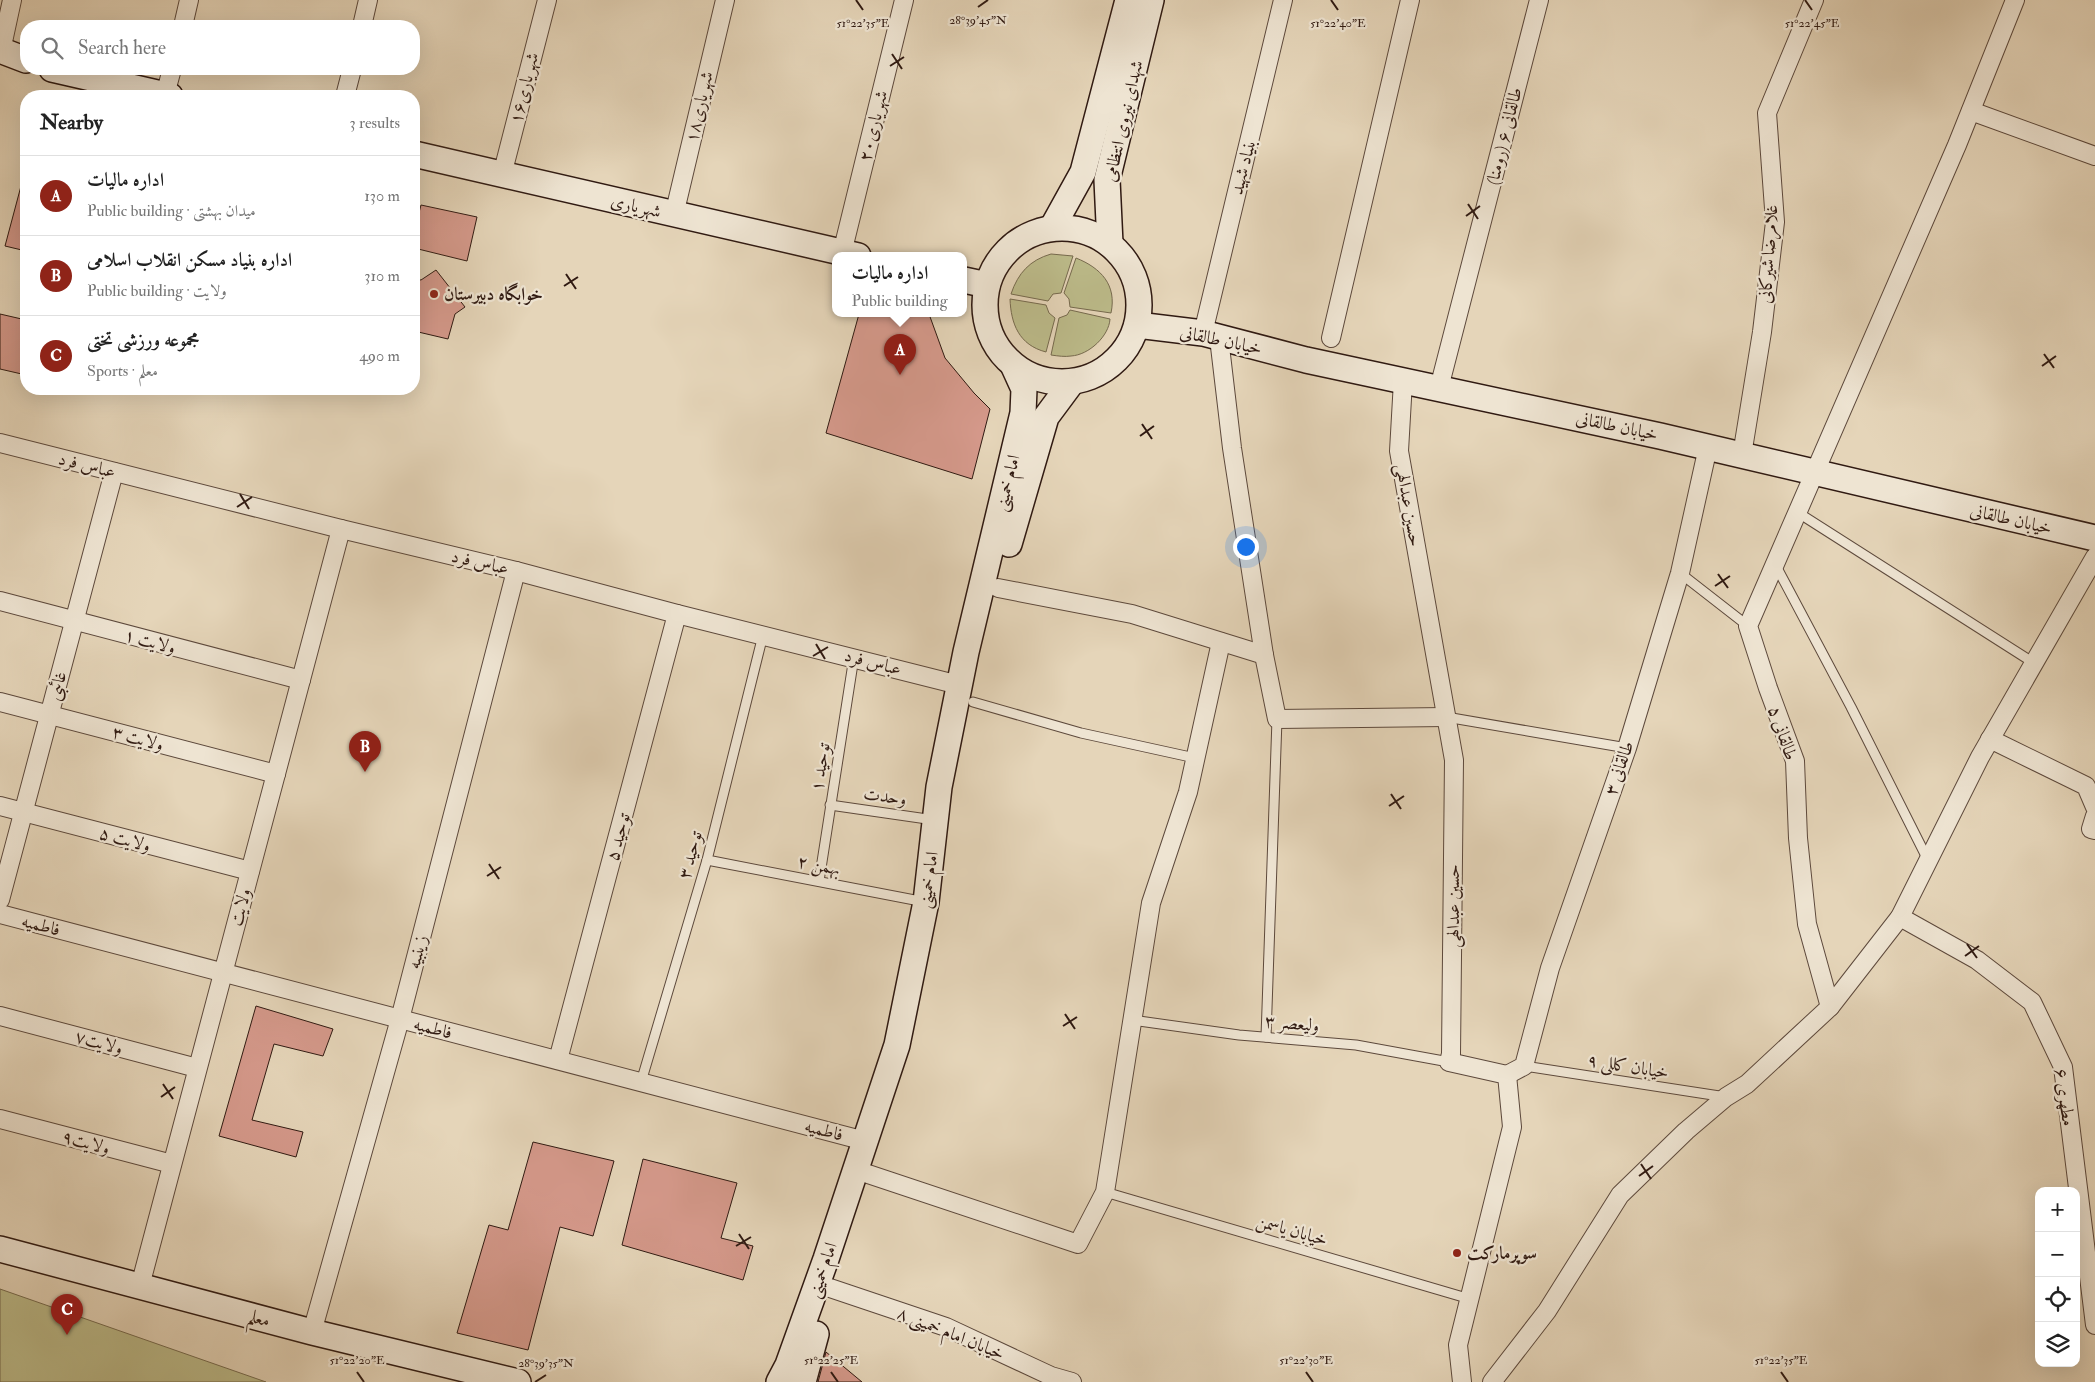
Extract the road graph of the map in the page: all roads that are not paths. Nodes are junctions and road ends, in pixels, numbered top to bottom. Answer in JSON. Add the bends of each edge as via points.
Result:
{"nodes":[{"id":1,"x":12,"y":0,"type":"edge"},
{"id":2,"x":189,"y":0,"type":"edge"},
{"id":3,"x":368,"y":0,"type":"edge"},
{"id":4,"x":546,"y":0,"type":"edge"},
{"id":5,"x":724,"y":0,"type":"edge"},
{"id":6,"x":904,"y":0,"type":"edge"},
{"id":7,"x":1128,"y":0,"type":"edge"},
{"id":8,"x":1151,"y":0,"type":"edge"},
{"id":9,"x":1283,"y":0,"type":"edge"},
{"id":10,"x":1410,"y":0,"type":"edge"},
{"id":11,"x":1538,"y":0,"type":"edge"},
{"id":12,"x":1814,"y":0,"type":"edge"},
{"id":13,"x":2015,"y":0,"type":"edge"},
{"id":14,"x":184,"y":20,"type":"edge"},
{"id":15,"x":363,"y":20,"type":"edge"},
{"id":16,"x":0,"y":50,"type":"edge"},
{"id":17,"x":20,"y":58,"type":"edge"},
{"id":18,"x":78,"y":75,"type":"edge"},
{"id":19,"x":171,"y":75,"type":"edge"},
{"id":20,"x":350,"y":75,"type":"edge"},
{"id":21,"x":141,"y":90,"type":"edge"},
{"id":22,"x":168,"y":90,"type":"edge"},
{"id":23,"x":347,"y":90,"type":"edge"},
{"id":24,"x":1970,"y":111,"type":"junction"},
{"id":25,"x":420,"y":155,"type":"edge"},
{"id":26,"x":2095,"y":156,"type":"edge"},
{"id":27,"x":502,"y":175,"type":"junction"},
{"id":28,"x":674,"y":215,"type":"junction"},
{"id":29,"x":1052,"y":228,"type":"junction"},
{"id":30,"x":1110,"y":244,"type":"junction"},
{"id":31,"x":841,"y":252,"type":"edge"},
{"id":32,"x":850,"y":252,"type":"edge"},
{"id":33,"x":975,"y":282,"type":"edge"},
{"id":34,"x":1137,"y":326,"type":"junction"},
{"id":35,"x":1211,"y":336,"type":"junction"},
{"id":36,"x":1331,"y":338,"type":"dead end"},
{"id":37,"x":1014,"y":367,"type":"junction"},
{"id":38,"x":1403,"y":381,"type":"junction"},
{"id":39,"x":1072,"y":382,"type":"junction"},
{"id":40,"x":1439,"y":388,"type":"junction"},
{"id":41,"x":0,"y":443,"type":"edge"},
{"id":42,"x":1708,"y":447,"type":"junction"},
{"id":43,"x":1742,"y":455,"type":"junction"},
{"id":44,"x":114,"y":472,"type":"junction"},
{"id":45,"x":1814,"y":473,"type":"junction"},
{"id":46,"x":1797,"y":512,"type":"junction"},
{"id":47,"x":341,"y":529,"type":"junction"},
{"id":48,"x":2095,"y":538,"type":"edge"},
{"id":49,"x":2095,"y":558,"type":"edge"},
{"id":50,"x":1775,"y":564,"type":"junction"},
{"id":51,"x":516,"y":571,"type":"junction"},
{"id":52,"x":1680,"y":572,"type":"junction"},
{"id":53,"x":998,"y":588,"type":"junction"},
{"id":54,"x":0,"y":601,"type":"edge"},
{"id":55,"x":677,"y":614,"type":"junction"},
{"id":56,"x":74,"y":621,"type":"junction"},
{"id":57,"x":1748,"y":626,"type":"junction"},
{"id":58,"x":763,"y":635,"type":"junction"},
{"id":59,"x":1221,"y":642,"type":"junction"},
{"id":60,"x":1264,"y":655,"type":"junction"},
{"id":61,"x":854,"y":657,"type":"junction"},
{"id":62,"x":2034,"y":663,"type":"junction"},
{"id":63,"x":301,"y":680,"type":"junction"},
{"id":64,"x":966,"y":693,"type":"junction"},
{"id":65,"x":0,"y":702,"type":"edge"},
{"id":66,"x":49,"y":715,"type":"junction"},
{"id":67,"x":1446,"y":717,"type":"junction"},
{"id":68,"x":1277,"y":719,"type":"junction"},
{"id":69,"x":1990,"y":739,"type":"junction"},
{"id":70,"x":1627,"y":748,"type":"junction"},
{"id":71,"x":1195,"y":758,"type":"junction"},
{"id":72,"x":276,"y":774,"type":"junction"},
{"id":73,"x":830,"y":805,"type":"junction"},
{"id":74,"x":0,"y":806,"type":"edge"},
{"id":75,"x":2095,"y":807,"type":"edge"},
{"id":76,"x":23,"y":812,"type":"junction"},
{"id":77,"x":2095,"y":816,"type":"edge"},
{"id":78,"x":935,"y":820,"type":"junction"},
{"id":79,"x":2095,"y":830,"type":"edge"},
{"id":80,"x":707,"y":860,"type":"junction"},
{"id":81,"x":1928,"y":860,"type":"junction"},
{"id":82,"x":250,"y":871,"type":"junction"},
{"id":83,"x":819,"y":881,"type":"junction"},
{"id":84,"x":0,"y":900,"type":"edge"},
{"id":85,"x":926,"y":902,"type":"junction"},
{"id":86,"x":0,"y":914,"type":"edge"},
{"id":87,"x":1900,"y":917,"type":"junction"},
{"id":88,"x":223,"y":973,"type":"junction"},
{"id":89,"x":1830,"y":1007,"type":"junction"},
{"id":90,"x":0,"y":1016,"type":"edge"},
{"id":91,"x":400,"y":1019,"type":"junction"},
{"id":92,"x":1132,"y":1020,"type":"junction"},
{"id":93,"x":1266,"y":1037,"type":"junction"},
{"id":94,"x":558,"y":1060,"type":"junction"},
{"id":95,"x":1449,"y":1062,"type":"junction"},
{"id":96,"x":1524,"y":1066,"type":"junction"},
{"id":97,"x":198,"y":1068,"type":"junction"},
{"id":98,"x":1507,"y":1075,"type":"junction"},
{"id":99,"x":641,"y":1082,"type":"junction"},
{"id":100,"x":1726,"y":1097,"type":"junction"},
{"id":101,"x":0,"y":1120,"type":"edge"},
{"id":102,"x":865,"y":1141,"type":"junction"},
{"id":103,"x":172,"y":1164,"type":"junction"},
{"id":104,"x":868,"y":1174,"type":"junction"},
{"id":105,"x":1105,"y":1192,"type":"junction"},
{"id":106,"x":0,"y":1249,"type":"edge"},
{"id":107,"x":140,"y":1286,"type":"junction"},
{"id":108,"x":830,"y":1288,"type":"junction"},
{"id":109,"x":1470,"y":1298,"type":"junction"},
{"id":110,"x":2095,"y":1325,"type":"edge"},
{"id":111,"x":312,"y":1332,"type":"junction"},
{"id":112,"x":518,"y":1382,"type":"edge"},
{"id":113,"x":779,"y":1382,"type":"edge"},
{"id":114,"x":803,"y":1382,"type":"edge"},
{"id":115,"x":1072,"y":1382,"type":"edge"},
{"id":116,"x":1462,"y":1382,"type":"edge"},
{"id":117,"x":1492,"y":1382,"type":"edge"}],
"edges":[{"from":1,"to":16,"type":"street"},
{"from":2,"to":14,"type":"street"},
{"from":3,"to":15,"type":"street"},
{"from":4,"to":27,"type":"street","name":"شهریاری۱۶"},
{"from":5,"to":28,"type":"street","name":"شهریاری۱۸"},
{"from":6,"to":32,"type":"street","name":"شهریاری۲۰"},
{"from":7,"to":29,"type":"main road","name":"شهدای نیروی انتظامی","via":[[1084,172]]},
{"from":8,"to":30,"type":"main road","name":"شهدای نیروی انتظامی","via":[[1107,180]]},
{"from":9,"to":35,"type":"street","name":"بنیاد شهید"},
{"from":10,"to":36,"type":"street"},
{"from":11,"to":40,"type":"street","name":"طالقانی ۶ (رومنا)"},
{"from":12,"to":43,"type":"street","name":"غلامرضا شیرکانی","via":[[1767,113],[1775,222],[1762,332]]},
{"from":13,"to":24,"type":"street"},
{"from":16,"to":17,"type":"main road"},
{"from":18,"to":21,"type":"main road"},
{"from":19,"to":22,"type":"street"},
{"from":20,"to":23,"type":"street"},
{"from":24,"to":26,"type":"street"},
{"from":24,"to":45,"type":"street"},
{"from":25,"to":27,"type":"main road","name":"شهریاری"},
{"from":27,"to":28,"type":"main road","name":"شهریاری"},
{"from":28,"to":31,"type":"main road","name":"شهریاری"},
{"from":29,"to":30,"type":"main road","via":[[1082,230]]},
{"from":29,"to":33,"type":"main road","via":[[1024,238]]},
{"from":30,"to":34,"type":"main road","via":[[1130,266],[1139,295]]},
{"from":33,"to":37,"type":"main road","via":[[995,344]]},
{"from":34,"to":35,"type":"main road","name":"خیابان طالقانی"},
{"from":34,"to":39,"type":"main road","via":[[1124,352],[1101,373]]},
{"from":35,"to":38,"type":"main road","name":"خیابان طالقانی"},
{"from":35,"to":60,"type":"street"},
{"from":37,"to":39,"type":"main road","via":[[1042,380]]},
{"from":37,"to":64,"type":"main road","name":"امام خمینی","via":[[1024,389],[1023,413]]},
{"from":38,"to":40,"type":"main road","name":"خیابان طالقانی"},
{"from":38,"to":67,"type":"street","name":"حسین عبدالهی","via":[[1399,451]]},
{"from":39,"to":53,"type":"main road","name":"امام خمینی","via":[[1046,417]]},
{"from":40,"to":42,"type":"main road","name":"خیابان طالقانی"},
{"from":41,"to":44,"type":"street","name":"عباس فرد"},
{"from":42,"to":43,"type":"main road","name":"خیابان طالقانی"},
{"from":42,"to":52,"type":"street","name":"طالقانی ۳"},
{"from":43,"to":45,"type":"main road","name":"خیابان طالقانی"},
{"from":44,"to":47,"type":"street","name":"عباس فرد"},
{"from":44,"to":56,"type":"street","name":"غائبی"},
{"from":45,"to":46,"type":"street"},
{"from":45,"to":48,"type":"main road","name":"خیابان طالقانی"},
{"from":46,"to":50,"type":"street"},
{"from":46,"to":62,"type":"lane"},
{"from":47,"to":51,"type":"street","name":"عباس فرد"},
{"from":47,"to":63,"type":"street","name":"ولایت"},
{"from":49,"to":62,"type":"street"},
{"from":50,"to":57,"type":"street"},
{"from":50,"to":81,"type":"lane"},
{"from":51,"to":55,"type":"street","name":"عباس فرد"},
{"from":51,"to":91,"type":"street","name":"زینبیه"},
{"from":52,"to":57,"type":"lane"},
{"from":52,"to":70,"type":"street","name":"طالقانی ۳"},
{"from":53,"to":59,"type":"street","via":[[1132,614]]},
{"from":53,"to":64,"type":"main road","name":"امام خمینی","via":[[981,656]]},
{"from":54,"to":56,"type":"street","name":"ولایت ۱"},
{"from":55,"to":58,"type":"street","name":"عباس فرد"},
{"from":55,"to":94,"type":"street","name":"توحید ۵"},
{"from":56,"to":63,"type":"street","name":"ولایت ۱"},
{"from":56,"to":66,"type":"street","name":"غائبی"},
{"from":57,"to":89,"type":"street","name":"طالقانی ۵","via":[[1795,761],[1798,838],[1807,924]]},
{"from":58,"to":61,"type":"street","name":"عباس فرد"},
{"from":58,"to":80,"type":"lane","name":"توحید ۳"},
{"from":59,"to":60,"type":"street"},
{"from":59,"to":71,"type":"street"},
{"from":60,"to":68,"type":"street"},
{"from":61,"to":64,"type":"street","name":"عباس فرد"},
{"from":61,"to":73,"type":"lane","name":"توحید ۱"},
{"from":62,"to":69,"type":"street"},
{"from":63,"to":72,"type":"street","name":"ولایت"},
{"from":64,"to":71,"type":"lane","via":[[1081,732]]},
{"from":64,"to":78,"type":"main road","name":"امام خمینی","via":[[939,786]]},
{"from":64,"to":104,"type":"main road","name":"امام خمینی","via":[[943,905],[913,1049]]},
{"from":65,"to":66,"type":"street","name":"ولایت ۳"},
{"from":66,"to":72,"type":"street","name":"ولایت ۳"},
{"from":66,"to":76,"type":"street","name":"غائبی"},
{"from":67,"to":68,"type":"street"},
{"from":67,"to":70,"type":"lane"},
{"from":67,"to":95,"type":"street","name":"حسین عبدالهی","via":[[1454,760]]},
{"from":68,"to":93,"type":"lane"},
{"from":69,"to":75,"type":"street","via":[[2086,786]]},
{"from":69,"to":81,"type":"street"},
{"from":70,"to":96,"type":"street","name":"طالقانی ۳","via":[[1550,968]]},
{"from":71,"to":92,"type":"street","via":[[1188,792],[1151,903]]},
{"from":72,"to":82,"type":"street","name":"ولایت"},
{"from":73,"to":78,"type":"lane","name":"وحدت"},
{"from":73,"to":83,"type":"lane","name":"توحید ۱"},
{"from":74,"to":76,"type":"street","name":"ولایت ۵"},
{"from":76,"to":82,"type":"street","name":"ولایت ۵"},
{"from":76,"to":84,"type":"street","name":"غائبی"},
{"from":77,"to":79,"type":"street","via":[[2091,829]]},
{"from":78,"to":85,"type":"main road","name":"امام خمینی"},
{"from":80,"to":83,"type":"lane","name":"بهمن ۲"},
{"from":80,"to":99,"type":"lane","name":"توحید ۳"},
{"from":81,"to":87,"type":"street"},
{"from":82,"to":88,"type":"street","name":"ولایت"},
{"from":83,"to":85,"type":"lane","name":"بهمن ۲"},
{"from":85,"to":102,"type":"main road","name":"امام خمینی","via":[[897,1045]]},
{"from":86,"to":88,"type":"street","name":"فاطمیه"},
{"from":87,"to":89,"type":"street"},
{"from":87,"to":110,"type":"street","name":"مطهری ۶","via":[[1977,960],[2032,1002],[2063,1067]]},
{"from":88,"to":91,"type":"street","name":"فاطمیه"},
{"from":88,"to":97,"type":"street","name":"ولایت"},
{"from":89,"to":100,"type":"street","via":[[1747,1084]]},
{"from":90,"to":97,"type":"street","name":"ولایت۷"},
{"from":91,"to":94,"type":"street","name":"فاطمیه"},
{"from":91,"to":111,"type":"street","name":"زینبیه"},
{"from":92,"to":93,"type":"lane","name":"ولیعصر ۳"},
{"from":92,"to":105,"type":"street"},
{"from":93,"to":95,"type":"lane","name":"ولیعصر ۳","via":[[1356,1045]]},
{"from":94,"to":99,"type":"street","name":"فاطمیه"},
{"from":95,"to":98,"type":"street"},
{"from":96,"to":98,"type":"street"},
{"from":96,"to":100,"type":"lane","name":"خیابان کللی ۹"},
{"from":97,"to":103,"type":"street","name":"ولایت"},
{"from":98,"to":109,"type":"street","via":[[1512,1127]]},
{"from":99,"to":102,"type":"street","name":"فاطمیه"},
{"from":100,"to":117,"type":"street","via":[[1620,1195],[1546,1311]]},
{"from":101,"to":103,"type":"street","name":"ولایت۹"},
{"from":102,"to":113,"type":"main road","name":"امام خمینی","via":[[788,1366]]},
{"from":103,"to":107,"type":"street","name":"ولایت"},
{"from":104,"to":105,"type":"street","via":[[1078,1244]]},
{"from":104,"to":108,"type":"main road","name":"امام خمینی"},
{"from":105,"to":109,"type":"lane","name":"خیابان یاسمن"},
{"from":106,"to":107,"type":"main road","name":"معلم"},
{"from":107,"to":111,"type":"main road","name":"معلم"},
{"from":108,"to":114,"type":"main road","name":"امام خمینی"},
{"from":108,"to":115,"type":"street","name":"خیابان امام خمینی ۸","via":[[946,1327],[1051,1376]]},
{"from":109,"to":116,"type":"street","via":[[1458,1345]]},
{"from":111,"to":112,"type":"main road","name":"معلم"}]}
